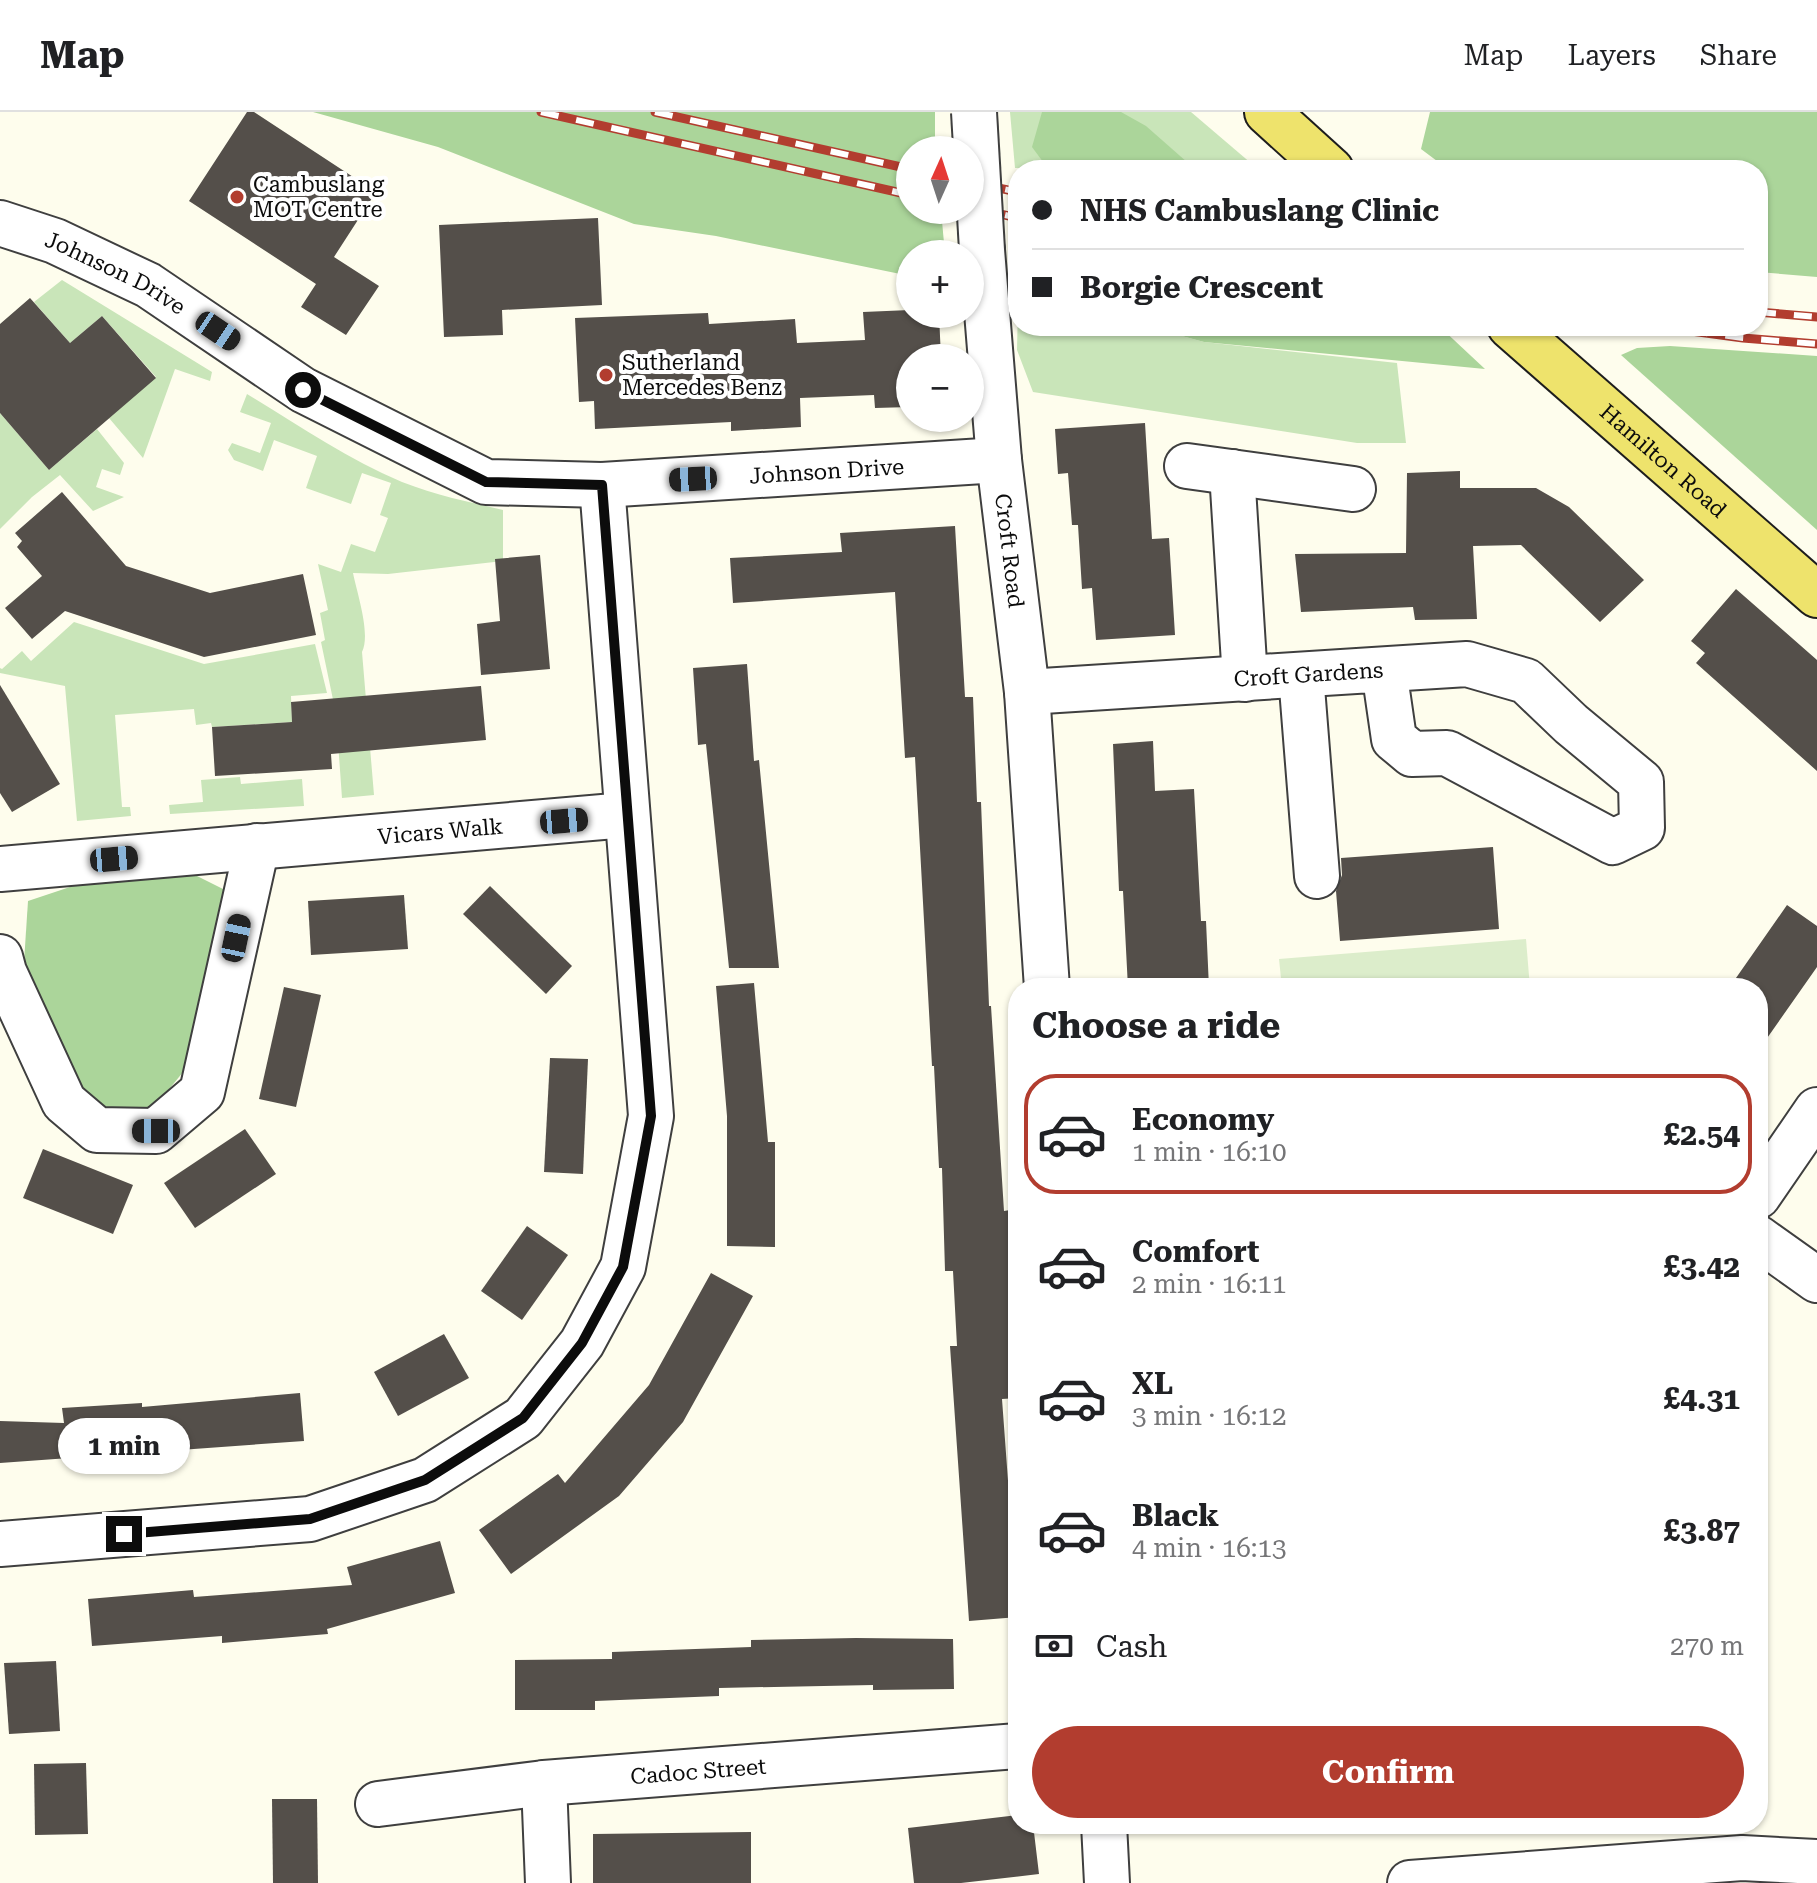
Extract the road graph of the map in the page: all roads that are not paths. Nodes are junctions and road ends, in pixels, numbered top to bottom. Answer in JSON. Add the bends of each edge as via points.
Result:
{"nodes":[{"id":1,"x":974,"y":112,"type":"edge"},
{"id":2,"x":1267,"y":112,"type":"edge"},
{"id":3,"x":1320,"y":160,"type":"edge"},
{"id":4,"x":0,"y":223,"type":"edge"},
{"id":5,"x":1521,"y":336,"type":"edge"},
{"id":6,"x":999,"y":460,"type":"junction"},
{"id":7,"x":1187,"y":466,"type":"dead end"},
{"id":8,"x":1232,"y":472,"type":"junction"},
{"id":9,"x":602,"y":485,"type":"junction"},
{"id":10,"x":1353,"y":489,"type":"dead end"},
{"id":11,"x":1817,"y":595,"type":"edge"},
{"id":12,"x":1384,"y":670,"type":"junction"},
{"id":13,"x":1301,"y":675,"type":"junction"},
{"id":14,"x":1245,"y":679,"type":"junction"},
{"id":15,"x":1027,"y":692,"type":"junction"},
{"id":16,"x":626,"y":815,"type":"junction"},
{"id":17,"x":257,"y":846,"type":"junction"},
{"id":18,"x":0,"y":869,"type":"edge"},
{"id":19,"x":1317,"y":876,"type":"dead end"},
{"id":20,"x":0,"y":957,"type":"edge"},
{"id":21,"x":1046,"y":978,"type":"edge"},
{"id":22,"x":1817,"y":1110,"type":"edge"},
{"id":23,"x":1768,"y":1181,"type":"edge"},
{"id":24,"x":1768,"y":1245,"type":"edge"},
{"id":25,"x":1817,"y":1280,"type":"edge"},
{"id":26,"x":0,"y":1544,"type":"edge"},
{"id":27,"x":1008,"y":1747,"type":"edge"},
{"id":28,"x":544,"y":1783,"type":"junction"},
{"id":29,"x":378,"y":1804,"type":"dead end"},
{"id":30,"x":1105,"y":1834,"type":"edge"},
{"id":31,"x":1817,"y":1862,"type":"edge"},
{"id":32,"x":548,"y":1883,"type":"edge"},
{"id":33,"x":1107,"y":1883,"type":"edge"},
{"id":34,"x":1410,"y":1883,"type":"edge"}],
"edges":[{"from":1,"to":6,"type":"street","name":"Croft Road","bridge":true},
{"from":2,"to":3,"type":"main road"},
{"from":4,"to":9,"type":"street","name":"Johnson Drive","via":[[55,241],[148,285],[303,390],[486,482]]},
{"from":5,"to":11,"type":"main road","name":"Hamilton Road"},
{"from":6,"to":9,"type":"street","name":"Johnson Drive"},
{"from":6,"to":15,"type":"street","name":"Croft Road"},
{"from":7,"to":8,"type":"street"},
{"from":8,"to":10,"type":"street"},
{"from":8,"to":14,"type":"street"},
{"from":9,"to":16,"type":"street"},
{"from":12,"to":12,"type":"street","name":"Croft Gardens","via":[[1467,664],[1526,681],[1641,782],[1642,828],[1613,842],[1447,753],[1412,754],[1394,739]]},
{"from":12,"to":13,"type":"street","name":"Croft Gardens"},
{"from":13,"to":14,"type":"street","name":"Croft Gardens"},
{"from":13,"to":19,"type":"street"},
{"from":14,"to":15,"type":"street","name":"Croft Gardens"},
{"from":15,"to":21,"type":"street","name":"Croft Road"},
{"from":16,"to":17,"type":"street","name":"Vicars Walk"},
{"from":16,"to":26,"type":"street","via":[[651,1116],[623,1267],[582,1343],[523,1418],[425,1480],[310,1519]]},
{"from":17,"to":18,"type":"street","name":"Vicars Walk"},
{"from":17,"to":20,"type":"street","via":[[202,1092],[156,1131],[97,1130],[64,1102]]},
{"from":22,"to":23,"type":"street"},
{"from":24,"to":25,"type":"street"},
{"from":27,"to":28,"type":"street","name":"Cadoc Street"},
{"from":28,"to":29,"type":"street","name":"Cadoc Street"},
{"from":28,"to":32,"type":"street"},
{"from":30,"to":33,"type":"street"},
{"from":31,"to":34,"type":"street","via":[[1742,1858]]}]}
